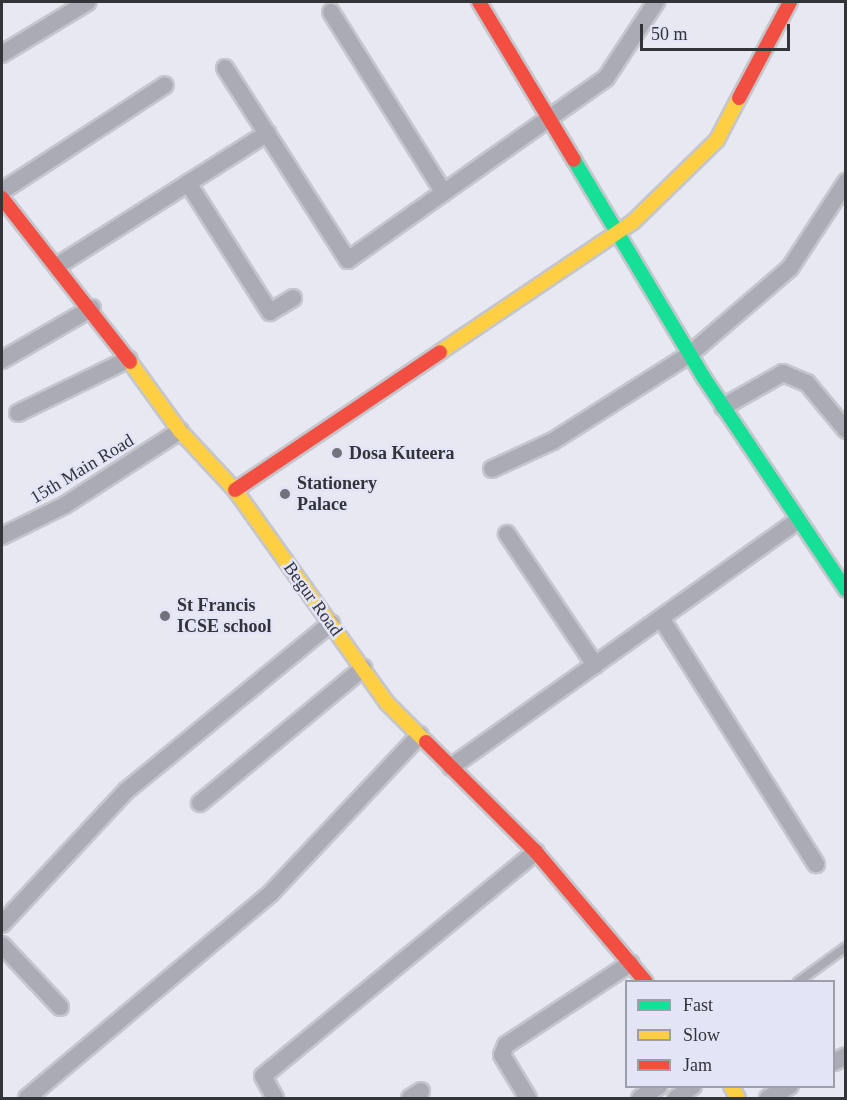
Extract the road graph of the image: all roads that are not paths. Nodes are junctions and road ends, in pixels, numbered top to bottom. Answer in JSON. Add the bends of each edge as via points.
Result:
{"nodes":[{"id":1,"x":88,"y":2,"type":"edge"},
{"id":2,"x":478,"y":2,"type":"edge"},
{"id":3,"x":656,"y":2,"type":"edge"},
{"id":4,"x":790,"y":2,"type":"edge"},
{"id":5,"x":331,"y":12,"type":"dead end"},
{"id":6,"x":2,"y":54,"type":"edge"},
{"id":7,"x":225,"y":68,"type":"dead end"},
{"id":8,"x":165,"y":85,"type":"dead end"},
{"id":9,"x":550,"y":118,"type":"junction"},
{"id":10,"x":267,"y":133,"type":"junction"},
{"id":11,"x":846,"y":182,"type":"edge"},
{"id":12,"x":188,"y":183,"type":"junction"},
{"id":13,"x":2,"y":191,"type":"edge"},
{"id":14,"x":444,"y":193,"type":"junction"},
{"id":15,"x":2,"y":198,"type":"edge"},
{"id":16,"x":619,"y":232,"type":"junction"},
{"id":17,"x":57,"y":266,"type":"junction"},
{"id":18,"x":293,"y":298,"type":"dead end"},
{"id":19,"x":92,"y":308,"type":"junction"},
{"id":20,"x":690,"y":354,"type":"junction"},
{"id":21,"x":129,"y":359,"type":"junction"},
{"id":22,"x":2,"y":360,"type":"edge"},
{"id":23,"x":723,"y":407,"type":"junction"},
{"id":24,"x":18,"y":413,"type":"dead end"},
{"id":25,"x":846,"y":430,"type":"edge"},
{"id":26,"x":180,"y":431,"type":"junction"},
{"id":27,"x":492,"y":469,"type":"dead end"},
{"id":28,"x":235,"y":490,"type":"junction"},
{"id":29,"x":796,"y":521,"type":"junction"},
{"id":30,"x":507,"y":534,"type":"dead end"},
{"id":31,"x":2,"y":536,"type":"edge"},
{"id":32,"x":846,"y":590,"type":"edge"},
{"id":33,"x":661,"y":618,"type":"junction"},
{"id":34,"x":331,"y":623,"type":"junction"},
{"id":35,"x":595,"y":665,"type":"junction"},
{"id":36,"x":363,"y":668,"type":"junction"},
{"id":37,"x":420,"y":735,"type":"junction"},
{"id":38,"x":451,"y":767,"type":"junction"},
{"id":39,"x":200,"y":803,"type":"dead end"},
{"id":40,"x":536,"y":852,"type":"junction"},
{"id":41,"x":816,"y":864,"type":"dead end"},
{"id":42,"x":2,"y":924,"type":"edge"},
{"id":43,"x":2,"y":945,"type":"edge"},
{"id":44,"x":846,"y":947,"type":"edge"},
{"id":45,"x":631,"y":963,"type":"junction"},
{"id":46,"x":645,"y":980,"type":"edge"},
{"id":47,"x":799,"y":980,"type":"edge"},
{"id":48,"x":60,"y":1007,"type":"dead end"},
{"id":49,"x":656,"y":1088,"type":"edge"},
{"id":50,"x":690,"y":1088,"type":"edge"},
{"id":51,"x":786,"y":1088,"type":"edge"},
{"id":52,"x":27,"y":1098,"type":"edge"},
{"id":53,"x":275,"y":1098,"type":"edge"},
{"id":54,"x":528,"y":1098,"type":"edge"},
{"id":55,"x":640,"y":1098,"type":"edge"},
{"id":56,"x":677,"y":1098,"type":"edge"},
{"id":57,"x":768,"y":1098,"type":"edge"}],
"edges":[{"from":1,"to":6,"type":"street"},
{"from":2,"to":9,"type":"street"},
{"from":3,"to":9,"type":"street","via":[[606,78]]},
{"from":4,"to":16,"type":"street","via":[[717,140]]},
{"from":5,"to":14,"type":"street"},
{"from":7,"to":10,"type":"street"},
{"from":8,"to":13,"type":"street"},
{"from":9,"to":14,"type":"street"},
{"from":9,"to":16,"type":"street"},
{"from":10,"to":12,"type":"street"},
{"from":10,"to":14,"type":"street","via":[[348,260]]},
{"from":11,"to":20,"type":"street","via":[[790,268]]},
{"from":12,"to":17,"type":"street"},
{"from":12,"to":18,"type":"street","via":[[270,312]]},
{"from":15,"to":17,"type":"street","name":"Begur Road"},
{"from":16,"to":20,"type":"street"},
{"from":16,"to":28,"type":"street"},
{"from":17,"to":19,"type":"street","name":"Begur Road"},
{"from":19,"to":21,"type":"street","name":"Begur Road"},
{"from":19,"to":22,"type":"street"},
{"from":20,"to":23,"type":"street"},
{"from":20,"to":27,"type":"street","via":[[553,441]]},
{"from":21,"to":24,"type":"street"},
{"from":21,"to":26,"type":"street","name":"Begur Road"},
{"from":23,"to":25,"type":"street","via":[[783,373],[807,383]]},
{"from":23,"to":29,"type":"street"},
{"from":26,"to":28,"type":"street","name":"Begur Road"},
{"from":26,"to":31,"type":"street","name":"15th Main Road","via":[[65,505]]},
{"from":28,"to":34,"type":"street","name":"Begur Road"},
{"from":29,"to":32,"type":"street"},
{"from":29,"to":33,"type":"street"},
{"from":30,"to":35,"type":"street"},
{"from":33,"to":35,"type":"street"},
{"from":33,"to":41,"type":"street"},
{"from":34,"to":36,"type":"street","name":"Begur Road"},
{"from":34,"to":42,"type":"street","via":[[126,791]]},
{"from":35,"to":38,"type":"street"},
{"from":36,"to":37,"type":"street","name":"Begur Road"},
{"from":36,"to":39,"type":"street"},
{"from":37,"to":38,"type":"street","name":"Begur Road"},
{"from":37,"to":52,"type":"street","via":[[271,893]]},
{"from":38,"to":40,"type":"street","name":"Begur Road"},
{"from":40,"to":45,"type":"street","name":"Begur Road"},
{"from":40,"to":53,"type":"street","via":[[263,1076]]},
{"from":43,"to":48,"type":"street"},
{"from":44,"to":47,"type":"lane"},
{"from":45,"to":46,"type":"street","name":"Begur Road"},
{"from":45,"to":54,"type":"street","via":[[506,1045],[502,1054]]},
{"from":49,"to":55,"type":"street"},
{"from":50,"to":56,"type":"street"},
{"from":51,"to":57,"type":"street"}]}
